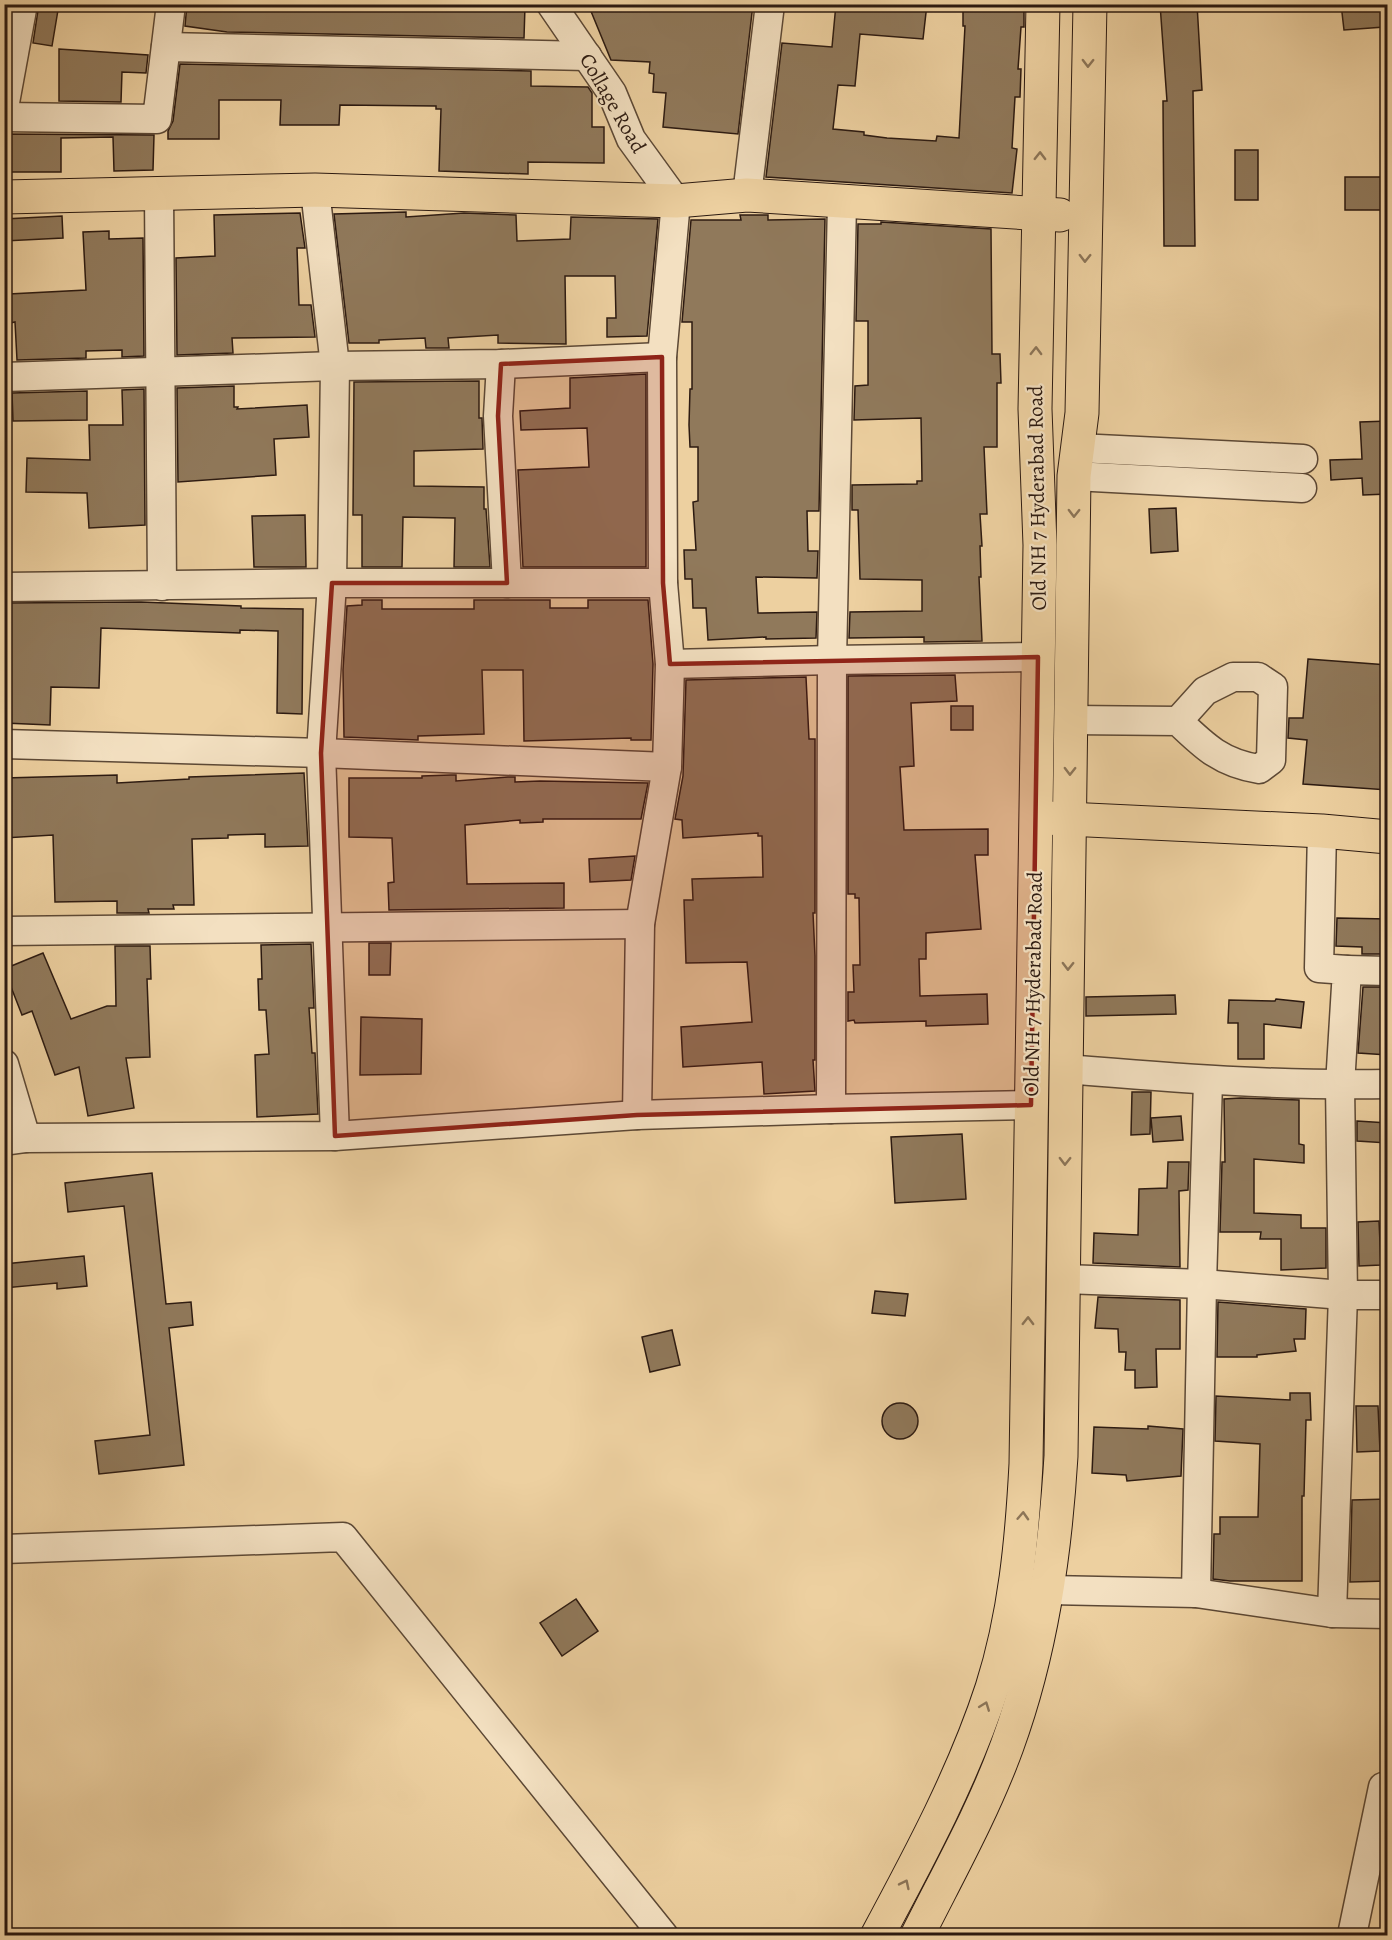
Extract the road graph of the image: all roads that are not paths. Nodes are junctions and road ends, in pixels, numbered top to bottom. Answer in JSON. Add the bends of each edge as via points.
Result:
{"nodes":[{"id":1,"x":23,"y":4,"type":"edge"},
{"id":2,"x":171,"y":4,"type":"edge"},
{"id":3,"x":550,"y":4,"type":"edge"},
{"id":4,"x":770,"y":4,"type":"edge"},
{"id":5,"x":1043,"y":4,"type":"edge"},
{"id":6,"x":1090,"y":4,"type":"edge"},
{"id":7,"x":166,"y":47,"type":"junction"},
{"id":8,"x":586,"y":56,"type":"junction"},
{"id":9,"x":4,"y":108,"type":"edge"},
{"id":10,"x":4,"y":117,"type":"edge"},
{"id":11,"x":315,"y":190,"type":"junction"},
{"id":12,"x":159,"y":193,"type":"junction"},
{"id":13,"x":747,"y":195,"type":"junction"},
{"id":14,"x":4,"y":197,"type":"edge"},
{"id":15,"x":676,"y":201,"type":"junction"},
{"id":16,"x":842,"y":203,"type":"junction"},
{"id":17,"x":1039,"y":214,"type":"junction"},
{"id":18,"x":1086,"y":217,"type":"junction"},
{"id":19,"x":662,"y":357,"type":"junction"},
{"id":20,"x":501,"y":364,"type":"junction"},
{"id":21,"x":335,"y":366,"type":"junction"},
{"id":22,"x":160,"y":371,"type":"junction"},
{"id":23,"x":4,"y":376,"type":"edge"},
{"id":24,"x":1303,"y":459,"type":"dead end"},
{"id":25,"x":1076,"y":462,"type":"junction"},
{"id":26,"x":1302,"y":488,"type":"dead end"},
{"id":27,"x":332,"y":583,"type":"junction"},
{"id":28,"x":507,"y":583,"type":"junction"},
{"id":29,"x":663,"y":583,"type":"junction"},
{"id":30,"x":162,"y":586,"type":"junction"},
{"id":31,"x":4,"y":587,"type":"edge"},
{"id":32,"x":1038,"y":657,"type":"junction"},
{"id":33,"x":832,"y":660,"type":"junction"},
{"id":34,"x":670,"y":664,"type":"junction"},
{"id":35,"x":1071,"y":720,"type":"junction"},
{"id":36,"x":1178,"y":721,"type":"dead end"},
{"id":37,"x":4,"y":744,"type":"edge"},
{"id":38,"x":321,"y":753,"type":"junction"},
{"id":39,"x":667,"y":767,"type":"junction"},
{"id":40,"x":1036,"y":818,"type":"junction"},
{"id":41,"x":1069,"y":819,"type":"junction"},
{"id":42,"x":1322,"y":831,"type":"junction"},
{"id":43,"x":1388,"y":837,"type":"edge"},
{"id":44,"x":640,"y":924,"type":"junction"},
{"id":45,"x":328,"y":927,"type":"junction"},
{"id":46,"x":4,"y":932,"type":"edge"},
{"id":47,"x":1347,"y":970,"type":"junction"},
{"id":48,"x":1388,"y":971,"type":"edge"},
{"id":49,"x":4,"y":1064,"type":"edge"},
{"id":50,"x":1066,"y":1070,"type":"junction"},
{"id":51,"x":1208,"y":1080,"type":"junction"},
{"id":52,"x":1388,"y":1084,"type":"edge"},
{"id":53,"x":1340,"y":1085,"type":"junction"},
{"id":54,"x":1031,"y":1105,"type":"junction"},
{"id":55,"x":831,"y":1109,"type":"junction"},
{"id":56,"x":637,"y":1115,"type":"junction"},
{"id":57,"x":335,"y":1136,"type":"junction"},
{"id":58,"x":15,"y":1139,"type":"edge"},
{"id":59,"x":1064,"y":1279,"type":"junction"},
{"id":60,"x":1202,"y":1284,"type":"junction"},
{"id":61,"x":1343,"y":1295,"type":"junction"},
{"id":62,"x":1388,"y":1295,"type":"edge"},
{"id":63,"x":4,"y":1549,"type":"edge"},
{"id":64,"x":1049,"y":1590,"type":"junction"},
{"id":65,"x":1196,"y":1593,"type":"junction"},
{"id":66,"x":1332,"y":1613,"type":"junction"},
{"id":67,"x":1388,"y":1614,"type":"edge"},
{"id":68,"x":1386,"y":1780,"type":"edge"},
{"id":69,"x":664,"y":1935,"type":"edge"},
{"id":70,"x":878,"y":1935,"type":"edge"},
{"id":71,"x":917,"y":1935,"type":"edge"},
{"id":72,"x":1353,"y":1935,"type":"edge"}],
"edges":[{"from":1,"to":9,"type":"street"},
{"from":2,"to":7,"type":"street"},
{"from":3,"to":8,"type":"street","name":"Collage Road"},
{"from":4,"to":13,"type":"street"},
{"from":17,"to":5,"type":"main road","name":"Old NH 7 Hyderabad Road","one_way":true},
{"from":6,"to":18,"type":"main road","name":"Old NH 7 Hyderabad Road","one_way":true},
{"from":7,"to":8,"type":"street"},
{"from":7,"to":10,"type":"street","via":[[157,119]]},
{"from":8,"to":15,"type":"street","name":"Collage Road","via":[[612,93],[631,139]]},
{"from":11,"to":12,"type":"main road"},
{"from":11,"to":15,"type":"main road"},
{"from":11,"to":21,"type":"street"},
{"from":12,"to":14,"type":"main road"},
{"from":12,"to":22,"type":"street"},
{"from":13,"to":15,"type":"main road"},
{"from":13,"to":16,"type":"main road"},
{"from":15,"to":19,"type":"street"},
{"from":16,"to":17,"type":"main road"},
{"from":16,"to":33,"type":"street"},
{"from":17,"to":18,"type":"main road"},
{"from":32,"to":17,"type":"main road","name":"Old NH 7 Hyderabad Road","one_way":true,"via":[[1040,545],[1035,410]]},
{"from":18,"to":25,"type":"main road","name":"Old NH 7 Hyderabad Road","one_way":true,"via":[[1082,413]]},
{"from":19,"to":20,"type":"street"},
{"from":19,"to":29,"type":"street"},
{"from":20,"to":21,"type":"street"},
{"from":20,"to":28,"type":"street","via":[[498,416]]},
{"from":21,"to":22,"type":"street"},
{"from":21,"to":27,"type":"street"},
{"from":22,"to":23,"type":"street"},
{"from":22,"to":30,"type":"street"},
{"from":24,"to":25,"type":"street"},
{"from":25,"to":26,"type":"street"},
{"from":25,"to":35,"type":"main road","name":"Old NH 7 Hyderabad Road","one_way":true},
{"from":27,"to":28,"type":"street"},
{"from":27,"to":30,"type":"street"},
{"from":27,"to":38,"type":"street"},
{"from":28,"to":29,"type":"street"},
{"from":29,"to":34,"type":"street"},
{"from":30,"to":31,"type":"street"},
{"from":32,"to":33,"type":"street"},
{"from":32,"to":40,"type":"main road","name":"Old NH 7 Hyderabad Road"},
{"from":33,"to":34,"type":"street"},
{"from":33,"to":55,"type":"street"},
{"from":34,"to":39,"type":"street"},
{"from":35,"to":36,"type":"street"},
{"from":35,"to":41,"type":"main road","name":"Old NH 7 Hyderabad Road","one_way":true},
{"from":37,"to":38,"type":"street"},
{"from":38,"to":39,"type":"street"},
{"from":38,"to":45,"type":"street"},
{"from":39,"to":44,"type":"street"},
{"from":40,"to":41,"type":"main road"},
{"from":40,"to":54,"type":"main road","name":"Old NH 7 Hyderabad Road"},
{"from":41,"to":42,"type":"main road"},
{"from":41,"to":50,"type":"main road","name":"Old NH 7 Hyderabad Road","one_way":true},
{"from":42,"to":43,"type":"main road"},
{"from":42,"to":47,"type":"street","via":[[1319,968]]},
{"from":44,"to":45,"type":"street"},
{"from":44,"to":56,"type":"street"},
{"from":45,"to":46,"type":"street"},
{"from":45,"to":57,"type":"street"},
{"from":47,"to":48,"type":"street"},
{"from":47,"to":53,"type":"street"},
{"from":49,"to":58,"type":"street"},
{"from":50,"to":51,"type":"street"},
{"from":50,"to":59,"type":"main road","name":"Old NH 7 Hyderabad Road","one_way":true},
{"from":51,"to":53,"type":"street"},
{"from":51,"to":60,"type":"street"},
{"from":52,"to":53,"type":"street"},
{"from":53,"to":61,"type":"street"},
{"from":54,"to":55,"type":"street"},
{"from":70,"to":54,"type":"main road","name":"Old NH 7 Hyderabad Road","one_way":true,"via":[[956,1779],[992,1688],[1012,1608],[1026,1464]]},
{"from":55,"to":56,"type":"street"},
{"from":56,"to":57,"type":"street"},
{"from":57,"to":58,"type":"street"},
{"from":59,"to":60,"type":"street"},
{"from":59,"to":64,"type":"main road","name":"Old NH 7 Hyderabad Road","via":[[1061,1456]]},
{"from":60,"to":61,"type":"street"},
{"from":60,"to":65,"type":"street"},
{"from":61,"to":62,"type":"street"},
{"from":61,"to":66,"type":"street"},
{"from":63,"to":69,"type":"street","via":[[344,1537]]},
{"from":64,"to":65,"type":"street"},
{"from":64,"to":71,"type":"main road","name":"Old NH 7 Hyderabad Road","via":[[1033,1662],[1007,1747]]},
{"from":65,"to":66,"type":"street"},
{"from":66,"to":67,"type":"street"},
{"from":68,"to":72,"type":"street"}]}
